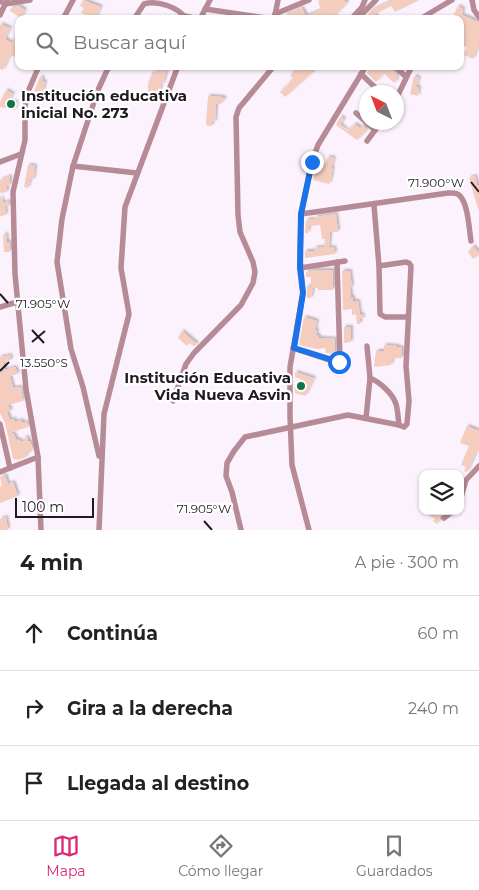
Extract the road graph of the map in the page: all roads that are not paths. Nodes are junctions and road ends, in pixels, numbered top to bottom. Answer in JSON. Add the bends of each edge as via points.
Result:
{"nodes":[{"id":1,"x":30,"y":0,"type":"edge"},
{"id":2,"x":73,"y":0,"type":"edge"},
{"id":3,"x":210,"y":0,"type":"edge"},
{"id":4,"x":278,"y":0,"type":"edge"},
{"id":5,"x":309,"y":0,"type":"edge"},
{"id":6,"x":365,"y":0,"type":"edge"},
{"id":7,"x":376,"y":0,"type":"edge"},
{"id":8,"x":472,"y":0,"type":"edge"},
{"id":9,"x":447,"y":1,"type":"edge"},
{"id":10,"x":3,"y":2,"type":"edge"},
{"id":11,"x":162,"y":2,"type":"edge"},
{"id":12,"x":205,"y":8,"type":"junction"},
{"id":13,"x":0,"y":15,"type":"edge"},
{"id":14,"x":65,"y":15,"type":"edge"},
{"id":15,"x":137,"y":15,"type":"edge"},
{"id":16,"x":184,"y":15,"type":"edge"},
{"id":17,"x":201,"y":15,"type":"edge"},
{"id":18,"x":259,"y":15,"type":"edge"},
{"id":19,"x":274,"y":15,"type":"edge"},
{"id":20,"x":278,"y":15,"type":"edge"},
{"id":21,"x":355,"y":15,"type":"edge"},
{"id":22,"x":360,"y":15,"type":"edge"},
{"id":23,"x":426,"y":15,"type":"edge"},
{"id":24,"x":479,"y":17,"type":"edge"},
{"id":25,"x":37,"y":70,"type":"edge"},
{"id":26,"x":107,"y":70,"type":"edge"},
{"id":27,"x":176,"y":70,"type":"edge"},
{"id":28,"x":271,"y":70,"type":"edge"},
{"id":29,"x":364,"y":70,"type":"edge"},
{"id":30,"x":399,"y":70,"type":"edge"},
{"id":31,"x":410,"y":70,"type":"edge"},
{"id":32,"x":361,"y":74,"type":"junction"},
{"id":33,"x":406,"y":77,"type":"junction"},
{"id":34,"x":373,"y":85,"type":"edge"},
{"id":35,"x":402,"y":85,"type":"edge"},
{"id":36,"x":356,"y":112,"type":"dead end"},
{"id":37,"x":359,"y":115,"type":"edge"},
{"id":38,"x":375,"y":130,"type":"edge"},
{"id":39,"x":368,"y":141,"type":"dead end"},
{"id":40,"x":21,"y":154,"type":"junction"},
{"id":41,"x":0,"y":162,"type":"edge"},
{"id":42,"x":72,"y":166,"type":"junction"},
{"id":43,"x":137,"y":173,"type":"junction"},
{"id":44,"x":374,"y":204,"type":"junction"},
{"id":45,"x":301,"y":214,"type":"junction"},
{"id":46,"x":471,"y":241,"type":"dead end"},
{"id":47,"x":345,"y":260,"type":"dead end"},
{"id":48,"x":337,"y":262,"type":"junction"},
{"id":49,"x":379,"y":266,"type":"junction"},
{"id":50,"x":300,"y":268,"type":"junction"},
{"id":51,"x":17,"y":302,"type":"junction"},
{"id":52,"x":0,"y":307,"type":"edge"},
{"id":53,"x":408,"y":317,"type":"junction"},
{"id":54,"x":367,"y":346,"type":"dead end"},
{"id":55,"x":294,"y":348,"type":"junction"},
{"id":56,"x":370,"y":378,"type":"junction"},
{"id":57,"x":173,"y":401,"type":"dead end"},
{"id":58,"x":366,"y":418,"type":"junction"},
{"id":59,"x":0,"y":424,"type":"edge"},
{"id":60,"x":398,"y":425,"type":"junction"},
{"id":61,"x":291,"y":426,"type":"junction"},
{"id":62,"x":38,"y":457,"type":"junction"},
{"id":63,"x":101,"y":464,"type":"junction"},
{"id":64,"x":479,"y":466,"type":"edge"},
{"id":65,"x":10,"y":468,"type":"junction"},
{"id":66,"x":0,"y":472,"type":"edge"},
{"id":67,"x":464,"y":487,"type":"edge"},
{"id":68,"x":448,"y":515,"type":"edge"},
{"id":69,"x":444,"y":518,"type":"dead end"},
{"id":70,"x":41,"y":530,"type":"edge"},
{"id":71,"x":99,"y":530,"type":"edge"},
{"id":72,"x":240,"y":530,"type":"edge"},
{"id":73,"x":309,"y":530,"type":"edge"}],
"edges":[{"from":1,"to":10,"type":"street"},
{"from":2,"to":14,"type":"street"},
{"from":3,"to":12,"type":"street"},
{"from":4,"to":19,"type":"street"},
{"from":5,"to":20,"type":"street"},
{"from":6,"to":21,"type":"street"},
{"from":7,"to":22,"type":"street"},
{"from":8,"to":24,"type":"street"},
{"from":9,"to":23,"type":"street"},
{"from":10,"to":13,"type":"street"},
{"from":11,"to":15,"type":"street","via":[[144,4]]},
{"from":11,"to":16,"type":"street"},
{"from":12,"to":17,"type":"street"},
{"from":12,"to":18,"type":"street"},
{"from":25,"to":40,"type":"street","via":[[27,94],[25,140]]},
{"from":26,"to":42,"type":"street"},
{"from":27,"to":43,"type":"street"},
{"from":28,"to":57,"type":"street","via":[[239,108],[236,117],[238,215],[240,232],[253,262],[253,283],[241,305],[186,364]]},
{"from":29,"to":32,"type":"street"},
{"from":30,"to":33,"type":"street"},
{"from":31,"to":33,"type":"street"},
{"from":32,"to":34,"type":"street"},
{"from":32,"to":45,"type":"street","via":[[318,145]]},
{"from":33,"to":35,"type":"street"},
{"from":36,"to":37,"type":"street"},
{"from":38,"to":39,"type":"street"},
{"from":40,"to":41,"type":"street"},
{"from":40,"to":51,"type":"street","via":[[12,192]]},
{"from":42,"to":43,"type":"street"},
{"from":42,"to":63,"type":"street","via":[[57,262],[71,349]]},
{"from":43,"to":63,"type":"street","via":[[125,207],[120,259],[129,314],[104,414]]},
{"from":44,"to":45,"type":"street"},
{"from":44,"to":46,"type":"street","via":[[456,193],[466,207]]},
{"from":44,"to":49,"type":"street"},
{"from":45,"to":50,"type":"street"},
{"from":47,"to":48,"type":"street"},
{"from":48,"to":50,"type":"street"},
{"from":48,"to":55,"type":"street","via":[[340,361]]},
{"from":49,"to":53,"type":"street","via":[[380,314],[384,317]]},
{"from":49,"to":53,"type":"street","via":[[406,262],[411,266]]},
{"from":50,"to":55,"type":"street","via":[[303,293]]},
{"from":51,"to":52,"type":"street"},
{"from":51,"to":62,"type":"street","via":[[26,389]]},
{"from":53,"to":60,"type":"street","via":[[407,424],[404,427]]},
{"from":54,"to":56,"type":"street"},
{"from":55,"to":61,"type":"street","via":[[290,367]]},
{"from":56,"to":58,"type":"street"},
{"from":56,"to":60,"type":"street","via":[[392,396]]},
{"from":58,"to":60,"type":"street"},
{"from":58,"to":61,"type":"street","via":[[348,415]]},
{"from":59,"to":65,"type":"street"},
{"from":61,"to":72,"type":"street","via":[[245,437],[227,463],[226,476]]},
{"from":61,"to":73,"type":"street","via":[[292,465]]},
{"from":62,"to":65,"type":"street"},
{"from":62,"to":70,"type":"street"},
{"from":63,"to":71,"type":"street"},
{"from":64,"to":67,"type":"street"},
{"from":65,"to":66,"type":"street"},
{"from":68,"to":69,"type":"street"}]}
